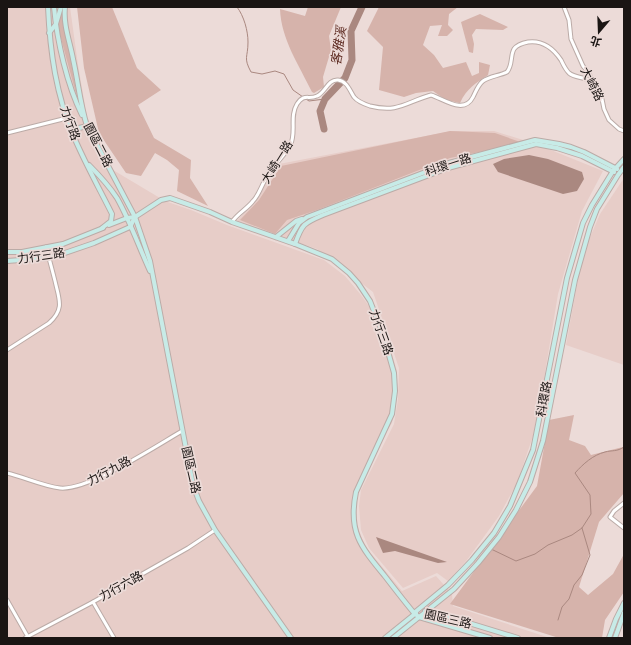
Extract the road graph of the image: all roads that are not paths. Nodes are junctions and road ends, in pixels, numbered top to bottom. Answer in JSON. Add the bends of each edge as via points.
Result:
{"nodes":[{"id":1,"x":48,"y":7,"type":"edge"},
{"id":2,"x":54,"y":7,"type":"edge"},
{"id":3,"x":62,"y":7,"type":"edge"},
{"id":4,"x":65,"y":7,"type":"edge"},
{"id":5,"x":564,"y":7,"type":"edge"},
{"id":6,"x":56,"y":24,"type":"junction"},
{"id":7,"x":49,"y":34,"type":"junction"},
{"id":8,"x":593,"y":84,"type":"junction"},
{"id":9,"x":67,"y":118,"type":"junction"},
{"id":10,"x":88,"y":126,"type":"junction"},
{"id":11,"x":72,"y":130,"type":"junction"},
{"id":12,"x":624,"y":131,"type":"edge"},
{"id":13,"x":7,"y":133,"type":"edge"},
{"id":14,"x":624,"y":159,"type":"edge"},
{"id":15,"x":86,"y":161,"type":"junction"},
{"id":16,"x":614,"y":170,"type":"junction"},
{"id":17,"x":621,"y":171,"type":"edge"},
{"id":18,"x":135,"y":217,"type":"junction"},
{"id":19,"x":127,"y":218,"type":"junction"},
{"id":20,"x":304,"y":218,"type":"junction"},
{"id":21,"x":232,"y":222,"type":"junction"},
{"id":22,"x":130,"y":227,"type":"junction"},
{"id":23,"x":102,"y":228,"type":"junction"},
{"id":24,"x":276,"y":237,"type":"junction"},
{"id":25,"x":288,"y":241,"type":"junction"},
{"id":26,"x":295,"y":244,"type":"junction"},
{"id":27,"x":46,"y":247,"type":"junction"},
{"id":28,"x":7,"y":252,"type":"edge"},
{"id":29,"x":48,"y":258,"type":"junction"},
{"id":30,"x":7,"y":260,"type":"edge"},
{"id":31,"x":152,"y":277,"type":"junction"},
{"id":32,"x":7,"y":350,"type":"edge"},
{"id":33,"x":182,"y":431,"type":"junction"},
{"id":34,"x":7,"y":473,"type":"edge"},
{"id":35,"x":624,"y":503,"type":"edge"},
{"id":36,"x":624,"y":528,"type":"edge"},
{"id":37,"x":215,"y":530,"type":"junction"},
{"id":38,"x":7,"y":600,"type":"edge"},
{"id":39,"x":93,"y":602,"type":"junction"},
{"id":40,"x":624,"y":603,"type":"edge"},
{"id":41,"x":434,"y":604,"type":"junction"},
{"id":42,"x":410,"y":606,"type":"junction"},
{"id":43,"x":423,"y":611,"type":"junction"},
{"id":44,"x":414,"y":613,"type":"junction"},
{"id":45,"x":435,"y":613,"type":"junction"},
{"id":46,"x":624,"y":613,"type":"edge"},
{"id":47,"x":419,"y":617,"type":"junction"},
{"id":48,"x":27,"y":637,"type":"edge"},
{"id":49,"x":114,"y":638,"type":"edge"},
{"id":50,"x":291,"y":638,"type":"edge"},
{"id":51,"x":384,"y":638,"type":"edge"},
{"id":52,"x":393,"y":638,"type":"edge"},
{"id":53,"x":490,"y":638,"type":"edge"},
{"id":54,"x":518,"y":638,"type":"edge"},
{"id":55,"x":609,"y":638,"type":"edge"},
{"id":56,"x":615,"y":638,"type":"edge"}],
"edges":[{"from":1,"to":7,"type":"street","name":"力行路"},
{"from":2,"to":6,"type":"street","name":"力行路"},
{"from":3,"to":6,"type":"street"},
{"from":4,"to":10,"type":"street","name":"園區二路","via":[[65,26]]},
{"from":5,"to":8,"type":"street","name":"大崎路","via":[[569,20],[571,39]]},
{"from":6,"to":7,"type":"street"},
{"from":6,"to":10,"type":"street","name":"力行路","via":[[72,90]]},
{"from":7,"to":9,"type":"street","name":"力行路","via":[[54,72]]},
{"from":8,"to":12,"type":"street","name":"大崎路","via":[[600,94],[609,120]]},
{"from":8,"to":21,"type":"street","name":"大崎一路","via":[[591,80],[571,74],[550,48],[536,42],[517,46],[507,72],[482,82],[470,101],[464,105],[456,105],[431,95],[393,108],[377,107],[357,100],[344,83],[338,80],[331,83],[319,96],[306,96],[296,105],[294,133],[289,147],[268,175],[256,199]]},
{"from":9,"to":11,"type":"street","name":"力行路"},
{"from":9,"to":13,"type":"street"},
{"from":10,"to":11,"type":"street"},
{"from":10,"to":18,"type":"street","name":"園區二路"},
{"from":11,"to":15,"type":"street","name":"力行路"},
{"from":14,"to":16,"type":"street","name":"科環路"},
{"from":15,"to":19,"type":"street","name":"園區二路","via":[[105,181]]},
{"from":15,"to":23,"type":"street","name":"力行路","via":[[112,214],[112,221]]},
{"from":16,"to":17,"type":"street","name":"科環一路"},
{"from":16,"to":20,"type":"street","name":"科環一路","via":[[572,147],[535,140],[449,162]]},
{"from":16,"to":26,"type":"street","name":"科環一路","via":[[582,156],[536,144],[448,168],[323,215],[302,226]]},
{"from":16,"to":43,"type":"street","name":"科環路","via":[[582,223],[555,333],[533,450],[510,506],[494,533],[472,560]]},
{"from":17,"to":41,"type":"street","name":"科環路","via":[[597,209],[590,227],[575,280],[543,441],[530,482],[516,510],[478,564],[454,590]]},
{"from":18,"to":19,"type":"street","name":"力行三路"},
{"from":18,"to":21,"type":"street","name":"力行三路","via":[[170,198]]},
{"from":18,"to":22,"type":"street"},
{"from":18,"to":31,"type":"street","name":"園區二路","via":[[150,261]]},
{"from":19,"to":22,"type":"street","name":"園區二路"},
{"from":19,"to":23,"type":"street","name":"力行三路"},
{"from":20,"to":24,"type":"street","name":"科環一路","via":[[296,221]]},
{"from":20,"to":25,"type":"street"},
{"from":21,"to":24,"type":"street","name":"力行三路"},
{"from":22,"to":29,"type":"street","name":"力行三路"},
{"from":22,"to":31,"type":"street","name":"園區二路"},
{"from":23,"to":27,"type":"street","name":"力行三路","via":[[63,244]]},
{"from":24,"to":25,"type":"street","name":"力行三路"},
{"from":25,"to":26,"type":"street","name":"力行三路"},
{"from":26,"to":42,"type":"street","name":"力行三路","via":[[332,259],[358,283],[370,301],[393,364],[395,391],[392,414],[356,492],[354,520],[362,548]]},
{"from":27,"to":28,"type":"street","name":"力行三路"},
{"from":27,"to":29,"type":"street"},
{"from":29,"to":30,"type":"street","name":"力行三路"},
{"from":29,"to":32,"type":"street","via":[[59,292],[59,310],[49,323]]},
{"from":31,"to":33,"type":"street","name":"園區二路"},
{"from":33,"to":34,"type":"street","name":"力行九路","via":[[82,485],[61,488]]},
{"from":33,"to":37,"type":"street","name":"園區二路","via":[[193,485]]},
{"from":35,"to":36,"type":"street","via":[[610,517]]},
{"from":37,"to":39,"type":"street","name":"力行六路"},
{"from":37,"to":50,"type":"street","name":"園區二路"},
{"from":38,"to":48,"type":"street"},
{"from":39,"to":48,"type":"street","name":"力行六路"},
{"from":39,"to":49,"type":"street"},
{"from":40,"to":55,"type":"street"},
{"from":41,"to":43,"type":"street","name":"科環路"},
{"from":41,"to":45,"type":"street","via":[[432,610]]},
{"from":42,"to":43,"type":"street"},
{"from":42,"to":44,"type":"street","name":"力行三路"},
{"from":43,"to":44,"type":"street","name":"科環路"},
{"from":43,"to":45,"type":"street","name":"園區三路"},
{"from":43,"to":47,"type":"street","name":"科環路"},
{"from":44,"to":47,"type":"street","name":"力行三路"},
{"from":44,"to":51,"type":"street","name":"園區三路"},
{"from":45,"to":54,"type":"street","name":"園區三路"},
{"from":46,"to":56,"type":"street"},
{"from":47,"to":52,"type":"street","name":"園區三路"},
{"from":47,"to":53,"type":"street","name":"園區三路"}]}
